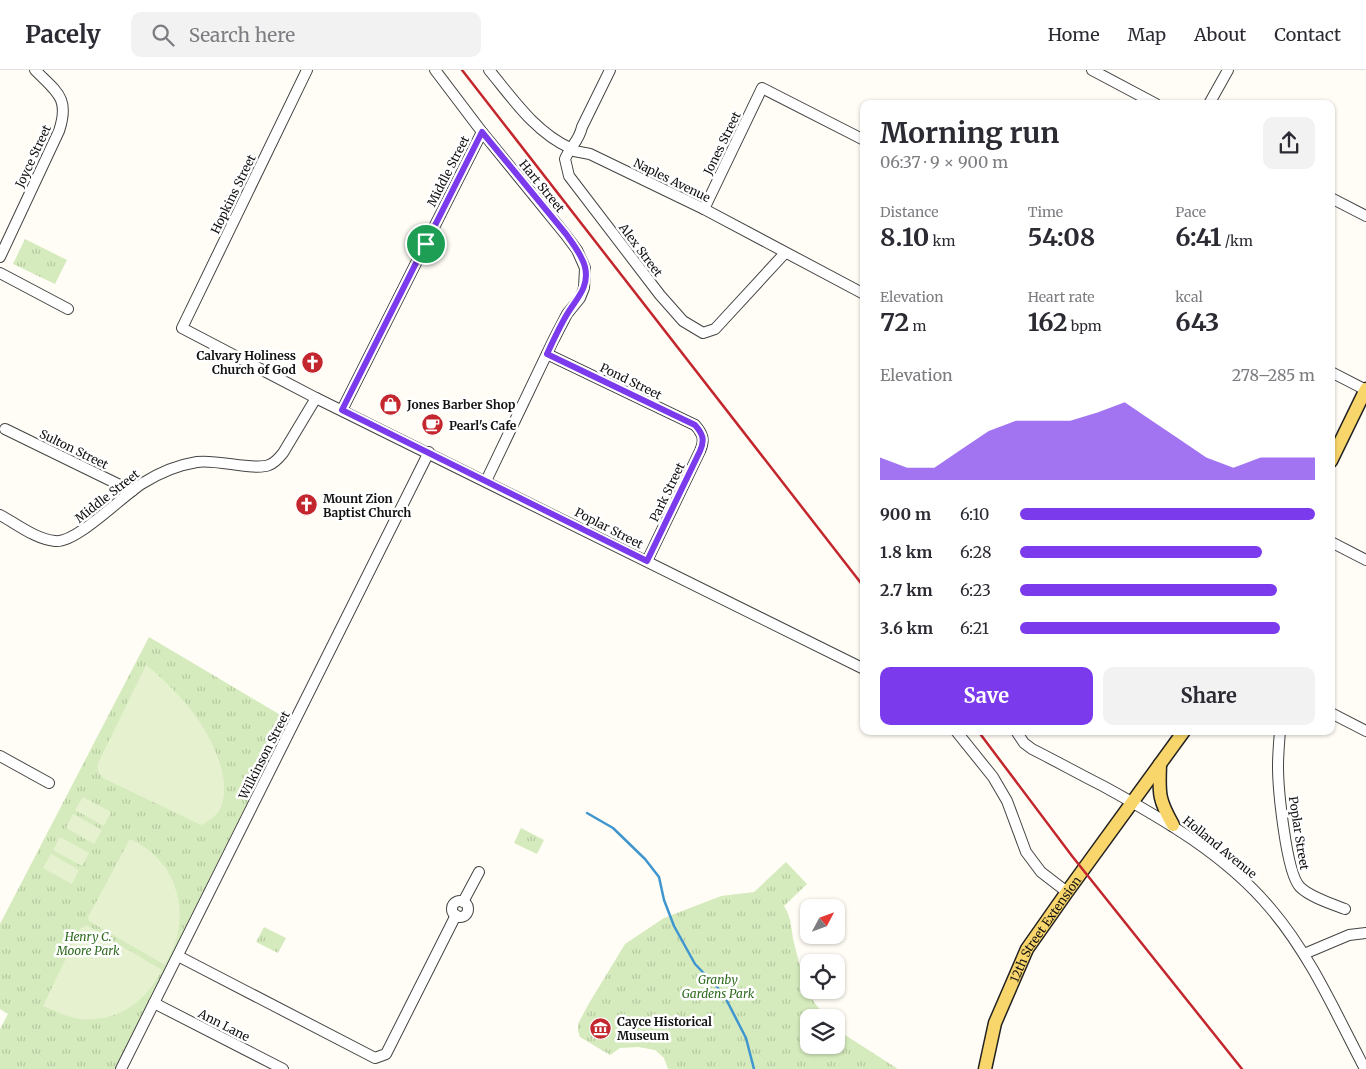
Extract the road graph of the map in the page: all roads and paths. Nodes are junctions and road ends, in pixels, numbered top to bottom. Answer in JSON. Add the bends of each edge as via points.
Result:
{"nodes":[{"id":1,"x":35,"y":70,"type":"edge"},
{"id":2,"x":307,"y":70,"type":"edge"},
{"id":3,"x":435,"y":70,"type":"edge"},
{"id":4,"x":489,"y":70,"type":"edge"},
{"id":5,"x":610,"y":70,"type":"edge"},
{"id":6,"x":1092,"y":70,"type":"edge"},
{"id":7,"x":1228,"y":70,"type":"edge"},
{"id":8,"x":1148,"y":100,"type":"edge"},
{"id":9,"x":1211,"y":100,"type":"edge"},
{"id":10,"x":482,"y":132,"type":"junction"},
{"id":11,"x":860,"y":138,"type":"edge"},
{"id":12,"x":569,"y":150,"type":"junction"},
{"id":13,"x":1335,"y":200,"type":"edge"},
{"id":14,"x":704,"y":209,"type":"junction"},
{"id":15,"x":1366,"y":216,"type":"edge"},
{"id":16,"x":785,"y":252,"type":"junction"},
{"id":17,"x":0,"y":257,"type":"edge"},
{"id":18,"x":0,"y":273,"type":"edge"},
{"id":19,"x":860,"y":292,"type":"edge"},
{"id":20,"x":68,"y":308,"type":"dead end"},
{"id":21,"x":182,"y":328,"type":"joint"},
{"id":22,"x":547,"y":354,"type":"junction"},
{"id":23,"x":1335,"y":374,"type":"edge"},
{"id":24,"x":1366,"y":390,"type":"edge"},
{"id":25,"x":316,"y":398,"type":"junction"},
{"id":26,"x":342,"y":410,"type":"junction"},
{"id":27,"x":5,"y":429,"type":"dead end"},
{"id":28,"x":702,"y":433,"type":"joint"},
{"id":29,"x":429,"y":452,"type":"junction"},
{"id":30,"x":1335,"y":453,"type":"edge"},
{"id":31,"x":486,"y":480,"type":"junction"},
{"id":32,"x":132,"y":491,"type":"junction"},
{"id":33,"x":0,"y":515,"type":"edge"},
{"id":34,"x":1335,"y":544,"type":"edge"},
{"id":35,"x":1366,"y":560,"type":"edge"},
{"id":36,"x":647,"y":561,"type":"junction"},
{"id":37,"x":860,"y":667,"type":"edge"},
{"id":38,"x":1335,"y":715,"type":"edge"},
{"id":39,"x":1366,"y":731,"type":"edge"},
{"id":40,"x":959,"y":735,"type":"edge"},
{"id":41,"x":1019,"y":735,"type":"edge"},
{"id":42,"x":1181,"y":735,"type":"edge"},
{"id":43,"x":1280,"y":735,"type":"edge"},
{"id":44,"x":2,"y":761,"type":"edge"},
{"id":45,"x":1160,"y":764,"type":"junction"},
{"id":46,"x":49,"y":783,"type":"dead end"},
{"id":47,"x":1133,"y":803,"type":"junction"},
{"id":48,"x":1173,"y":825,"type":"junction"},
{"id":49,"x":479,"y":872,"type":"dead end"},
{"id":50,"x":1067,"y":892,"type":"junction"},
{"id":51,"x":1345,"y":910,"type":"dead end"},
{"id":52,"x":1366,"y":933,"type":"edge"},
{"id":53,"x":1304,"y":954,"type":"junction"},
{"id":54,"x":178,"y":956,"type":"junction"},
{"id":55,"x":154,"y":1004,"type":"junction"},
{"id":56,"x":121,"y":1069,"type":"edge"},
{"id":57,"x":283,"y":1069,"type":"edge"},
{"id":58,"x":985,"y":1069,"type":"edge"},
{"id":59,"x":1365,"y":1069,"type":"edge"}],
"edges":[{"from":1,"to":17,"type":"street","name":"Joyce Street","via":[[60,96],[64,112],[59,131]]},
{"from":2,"to":21,"type":"street","name":"Hopkins Street"},
{"from":3,"to":10,"type":"street","name":"Hart Street"},
{"from":4,"to":12,"type":"street","name":"Naples Avenue","via":[[530,119]]},
{"from":5,"to":12,"type":"street","name":"Alex Street","via":[[580,137]]},
{"from":6,"to":8,"type":"street"},
{"from":7,"to":9,"type":"street"},
{"from":10,"to":22,"type":"street","name":"Hart Street","via":[[566,234],[586,268],[580,298],[567,314]]},
{"from":10,"to":26,"type":"street","name":"Middle Street"},
{"from":11,"to":14,"type":"street","name":"Jones Street","via":[[762,88]]},
{"from":12,"to":14,"type":"street","name":"Naples Avenue","via":[[590,154]]},
{"from":12,"to":16,"type":"street","name":"Alex Street","via":[[565,159],[569,176],[660,295],[683,321],[703,333],[715,329]]},
{"from":13,"to":15,"type":"street"},
{"from":14,"to":16,"type":"street","name":"Naples Avenue"},
{"from":16,"to":19,"type":"street","name":"Naples Avenue"},
{"from":18,"to":20,"type":"street"},
{"from":21,"to":25,"type":"street","name":"Poplar Street"},
{"from":22,"to":28,"type":"street","name":"Pond Street","via":[[695,425]]},
{"from":22,"to":31,"type":"street"},
{"from":23,"to":24,"type":"street"},
{"from":24,"to":30,"type":"main road"},
{"from":25,"to":26,"type":"street","name":"Poplar Street"},
{"from":25,"to":32,"type":"street","name":"Middle Street","via":[[283,453],[268,466],[218,461],[193,463],[150,478]]},
{"from":26,"to":29,"type":"street","name":"Poplar Street"},
{"from":27,"to":32,"type":"street","name":"Sulton Street"},
{"from":28,"to":36,"type":"street","name":"Park Street","via":[[704,442]]},
{"from":29,"to":31,"type":"street","name":"Poplar Street"},
{"from":29,"to":54,"type":"street","name":"Wilkinson Street"},
{"from":31,"to":36,"type":"street","name":"Poplar Street"},
{"from":32,"to":33,"type":"street","name":"Middle Street","via":[[77,535],[58,542]]},
{"from":34,"to":35,"type":"street"},
{"from":36,"to":37,"type":"street","name":"Poplar Street"},
{"from":38,"to":39,"type":"street"},
{"from":40,"to":50,"type":"street","via":[[992,776],[1007,801],[1026,852],[1041,872]]},
{"from":41,"to":47,"type":"street","name":"Holland Avenue","via":[[1032,749]]},
{"from":42,"to":45,"type":"main road","name":"12th Street Extension"},
{"from":43,"to":51,"type":"street","name":"Poplar Street","via":[[1278,767],[1287,849],[1294,877],[1307,892]]},
{"from":44,"to":46,"type":"street"},
{"from":45,"to":47,"type":"main road","name":"12th Street Extension"},
{"from":45,"to":48,"type":"main road","via":[[1159,795]]},
{"from":47,"to":48,"type":"street","name":"Holland Avenue"},
{"from":47,"to":50,"type":"main road","name":"12th Street Extension"},
{"from":48,"to":53,"type":"street","name":"Holland Avenue","via":[[1250,887],[1271,908]]},
{"from":49,"to":54,"type":"street","via":[[463,902],[467,906],[466,913],[456,915],[386,1054],[375,1058]]},
{"from":50,"to":58,"type":"main road","name":"12th Street Extension","via":[[1027,950],[1015,974],[995,1023]]},
{"from":52,"to":53,"type":"street","via":[[1349,935]]},
{"from":53,"to":59,"type":"street","name":"Holland Avenue"},
{"from":54,"to":55,"type":"street","name":"Wilkinson Street"},
{"from":55,"to":56,"type":"street","name":"Wilkinson Street"},
{"from":55,"to":57,"type":"street","name":"Ann Lane"}]}
